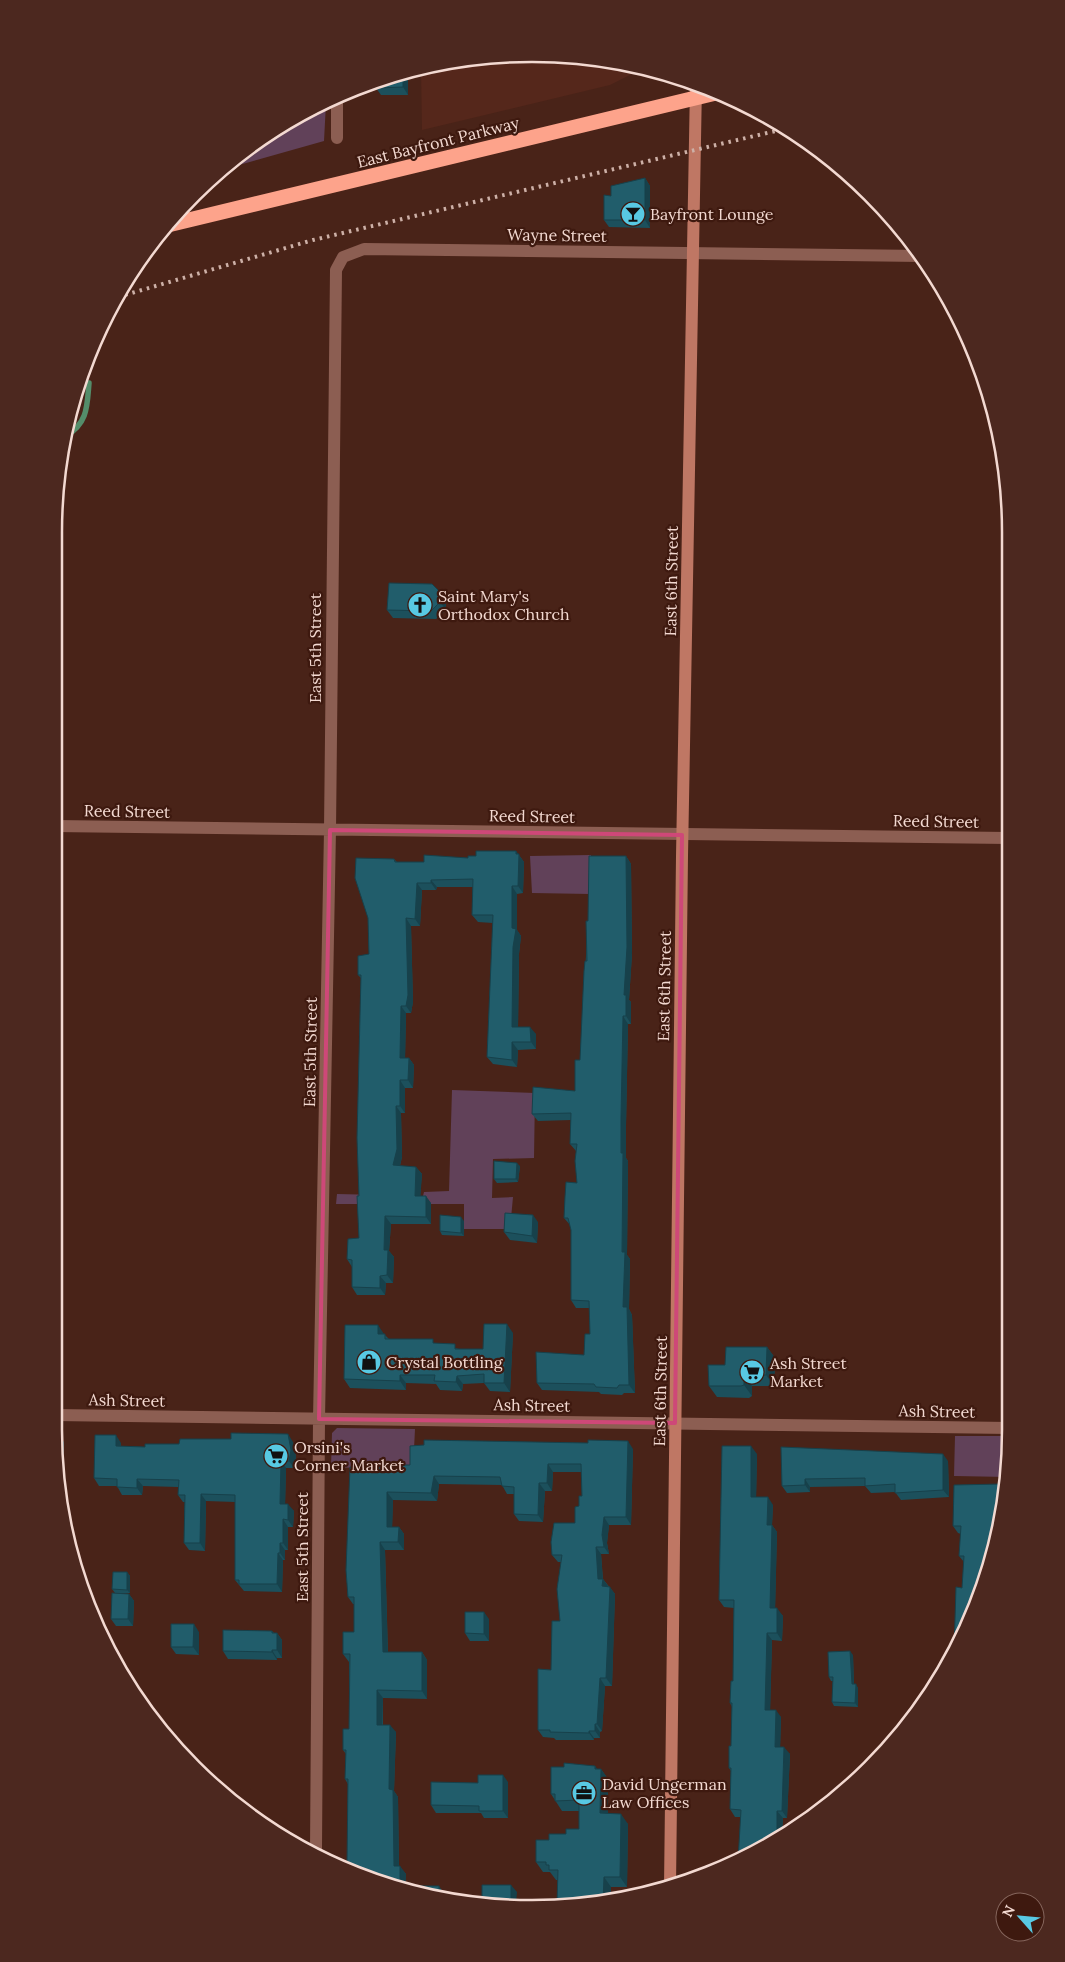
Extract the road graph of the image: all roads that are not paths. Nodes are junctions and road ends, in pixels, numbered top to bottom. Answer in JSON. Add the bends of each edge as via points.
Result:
{"nodes":[{"id":1,"x":695,"y":91,"type":"edge"},
{"id":2,"x":696,"y":91,"type":"edge"},
{"id":3,"x":338,"y":105,"type":"edge"},
{"id":4,"x":337,"y":138,"type":"dead end"},
{"id":5,"x":180,"y":222,"type":"edge"},
{"id":6,"x":695,"y":253,"type":"junction"},
{"id":7,"x":912,"y":256,"type":"edge"},
{"id":8,"x":343,"y":257,"type":"joint"},
{"id":9,"x":62,"y":826,"type":"edge"},
{"id":10,"x":330,"y":830,"type":"junction"},
{"id":11,"x":682,"y":835,"type":"junction"},
{"id":12,"x":1002,"y":838,"type":"edge"},
{"id":13,"x":62,"y":1415,"type":"edge"},
{"id":14,"x":319,"y":1419,"type":"junction"},
{"id":15,"x":676,"y":1423,"type":"junction"},
{"id":16,"x":1002,"y":1428,"type":"edge"},
{"id":17,"x":316,"y":1847,"type":"edge"},
{"id":18,"x":670,"y":1879,"type":"edge"}],
"edges":[{"from":1,"to":5,"type":"highway","name":"East Bayfront Parkway"},
{"from":2,"to":6,"type":"main road","name":"East 6th Street"},
{"from":3,"to":4,"type":"street"},
{"from":6,"to":7,"type":"street","name":"Wayne Street"},
{"from":6,"to":8,"type":"street","name":"Wayne Street","via":[[364,249]]},
{"from":6,"to":11,"type":"main road","name":"East 6th Street"},
{"from":8,"to":10,"type":"street","name":"East 5th Street","via":[[336,270]]},
{"from":9,"to":10,"type":"street","name":"Reed Street"},
{"from":10,"to":11,"type":"street","name":"Reed Street"},
{"from":10,"to":14,"type":"street","name":"East 5th Street"},
{"from":11,"to":12,"type":"street","name":"Reed Street"},
{"from":11,"to":15,"type":"main road","name":"East 6th Street"},
{"from":13,"to":14,"type":"street","name":"Ash Street"},
{"from":14,"to":15,"type":"street","name":"Ash Street"},
{"from":14,"to":17,"type":"street","name":"East 5th Street"},
{"from":15,"to":16,"type":"street","name":"Ash Street"},
{"from":15,"to":18,"type":"main road","name":"East 6th Street"}]}
